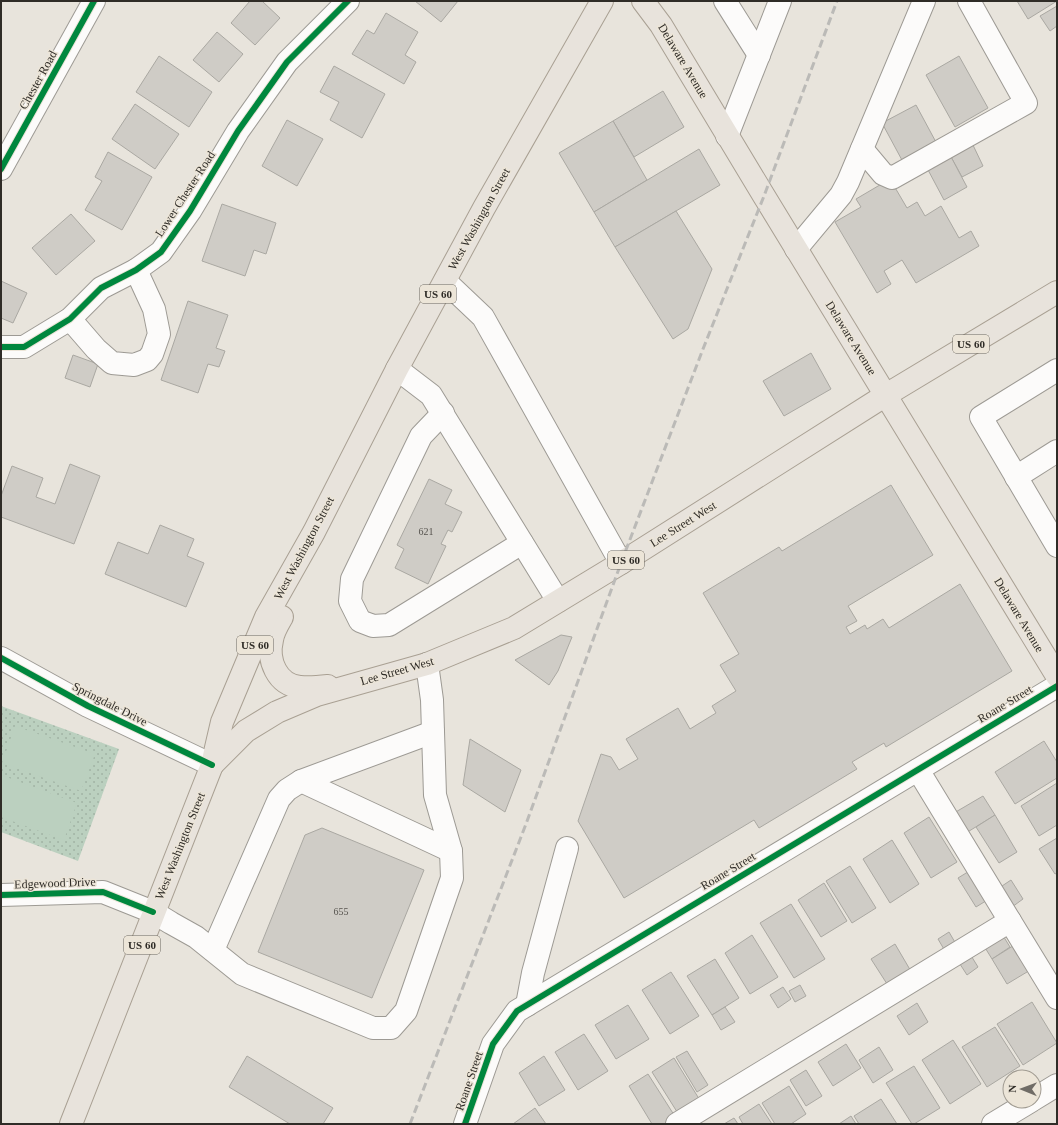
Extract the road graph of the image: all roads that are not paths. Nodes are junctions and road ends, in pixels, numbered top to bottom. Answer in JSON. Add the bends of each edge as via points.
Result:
{"nodes":[{"id":1,"x":94,"y":1,"type":"edge"},
{"id":2,"x":348,"y":1,"type":"edge"},
{"id":3,"x":602,"y":1,"type":"edge"},
{"id":4,"x":643,"y":1,"type":"edge"},
{"id":5,"x":725,"y":1,"type":"edge"},
{"id":6,"x":780,"y":1,"type":"edge"},
{"id":7,"x":924,"y":1,"type":"edge"},
{"id":8,"x":968,"y":1,"type":"edge"},
{"id":9,"x":759,"y":55,"type":"junction"},
{"id":10,"x":727,"y":136,"type":"junction"},
{"id":11,"x":862,"y":149,"type":"junction"},
{"id":12,"x":1,"y":169,"type":"edge"},
{"id":13,"x":796,"y":249,"type":"junction"},
{"id":14,"x":136,"y":270,"type":"junction"},
{"id":15,"x":445,"y":281,"type":"junction"},
{"id":16,"x":1057,"y":292,"type":"edge"},
{"id":17,"x":70,"y":319,"type":"junction"},
{"id":18,"x":1,"y":348,"type":"edge"},
{"id":19,"x":397,"y":369,"type":"junction"},
{"id":20,"x":1057,"y":370,"type":"edge"},
{"id":21,"x":886,"y":395,"type":"junction"},
{"id":22,"x":443,"y":413,"type":"junction"},
{"id":23,"x":1057,"y":451,"type":"edge"},
{"id":24,"x":1016,"y":477,"type":"junction"},
{"id":25,"x":314,"y":532,"type":"junction"},
{"id":26,"x":1055,"y":538,"type":"edge"},
{"id":27,"x":522,"y":543,"type":"junction"},
{"id":28,"x":621,"y":564,"type":"junction"},
{"id":29,"x":558,"y":601,"type":"junction"},
{"id":30,"x":1,"y":658,"type":"edge"},
{"id":31,"x":427,"y":664,"type":"junction"},
{"id":32,"x":1057,"y":676,"type":"edge"},
{"id":33,"x":347,"y":686,"type":"junction"},
{"id":34,"x":1057,"y":686,"type":"edge"},
{"id":35,"x":433,"y":732,"type":"junction"},
{"id":36,"x":212,"y":765,"type":"junction"},
{"id":37,"x":918,"y":770,"type":"junction"},
{"id":38,"x":301,"y":780,"type":"junction"},
{"id":39,"x":567,"y":848,"type":"dead end"},
{"id":40,"x":450,"y":851,"type":"junction"},
{"id":41,"x":1,"y":895,"type":"edge"},
{"id":42,"x":153,"y":912,"type":"junction"},
{"id":43,"x":1010,"y":920,"type":"junction"},
{"id":44,"x":213,"y":950,"type":"junction"},
{"id":45,"x":1057,"y":998,"type":"edge"},
{"id":46,"x":527,"y":1005,"type":"junction"},
{"id":47,"x":1057,"y":1085,"type":"edge"},
{"id":48,"x":1042,"y":1094,"type":"edge"},
{"id":49,"x":1018,"y":1109,"type":"edge"},
{"id":50,"x":71,"y":1124,"type":"edge"},
{"id":51,"x":465,"y":1124,"type":"edge"},
{"id":52,"x":677,"y":1124,"type":"edge"},
{"id":53,"x":993,"y":1124,"type":"edge"}],
"edges":[{"from":1,"to":12,"type":"street","name":"Chester Road"},
{"from":2,"to":14,"type":"street","name":"Lower Chester Road","via":[[287,62],[238,131],[190,211],[161,252]]},
{"from":3,"to":15,"type":"main road","name":"West Washington Street","number":"US 60"},
{"from":4,"to":10,"type":"main road","name":"Delaware Avenue","via":[[661,24]]},
{"from":5,"to":9,"type":"street"},
{"from":6,"to":9,"type":"street"},
{"from":7,"to":11,"type":"street"},
{"from":8,"to":11,"type":"street","via":[[1026,103],[892,178],[883,174]]},
{"from":9,"to":10,"type":"street"},
{"from":10,"to":13,"type":"main road","name":"Delaware Avenue"},
{"from":11,"to":13,"type":"street","via":[[842,195]]},
{"from":13,"to":21,"type":"main road","name":"Delaware Avenue"},
{"from":14,"to":17,"type":"street","name":"Lower Chester Road","via":[[101,288]]},
{"from":14,"to":17,"type":"street","via":[[154,309],[159,334],[152,354],[147,360],[134,365],[112,363]]},
{"from":15,"to":19,"type":"main road","name":"West Washington Street","number":"US 60"},
{"from":15,"to":28,"type":"street","via":[[483,318]]},
{"from":16,"to":21,"type":"main road","name":"Lee Street West","number":"US 60"},
{"from":17,"to":18,"type":"street","name":"Lower Chester Road","via":[[24,347]]},
{"from":19,"to":22,"type":"street","via":[[432,395]]},
{"from":19,"to":25,"type":"main road","name":"West Washington Street","number":"US 60"},
{"from":20,"to":24,"type":"street","via":[[981,417]]},
{"from":21,"to":28,"type":"main road","name":"Lee Street West","number":"US 60"},
{"from":21,"to":32,"type":"main road","name":"Delaware Avenue"},
{"from":22,"to":27,"type":"street"},
{"from":22,"to":27,"type":"street","via":[[421,436],[352,579],[350,601],[355,613],[360,621],[373,626],[389,625]]},
{"from":23,"to":24,"type":"street"},
{"from":24,"to":26,"type":"street"},
{"from":25,"to":33,"type":"main road","via":[[297,581],[272,639],[271,658],[276,672],[287,683],[300,687]]},
{"from":25,"to":36,"type":"main road","name":"West Washington Street","number":"US 60","via":[[266,617],[222,722]]},
{"from":27,"to":29,"type":"street"},
{"from":28,"to":29,"type":"main road","name":"Lee Street West","number":"US 60"},
{"from":29,"to":31,"type":"main road","name":"Lee Street West","number":"US 60","via":[[514,628]]},
{"from":30,"to":36,"type":"street","name":"Springdale Drive","via":[[88,706]]},
{"from":31,"to":33,"type":"main road","name":"Lee Street West","number":"US 60"},
{"from":31,"to":35,"type":"street"},
{"from":33,"to":36,"type":"main road","name":"Lee Street West","number":"US 60","via":[[317,695],[277,712],[246,731]]},
{"from":34,"to":37,"type":"street","name":"Roane Street"},
{"from":35,"to":38,"type":"street"},
{"from":35,"to":40,"type":"street","via":[[435,795]]},
{"from":36,"to":42,"type":"main road","name":"West Washington Street","number":"US 60"},
{"from":37,"to":43,"type":"street"},
{"from":37,"to":46,"type":"street","name":"Roane Street"},
{"from":38,"to":40,"type":"street"},
{"from":38,"to":44,"type":"street","via":[[279,799]]},
{"from":39,"to":46,"type":"street","via":[[533,973]]},
{"from":40,"to":44,"type":"street","name":"Edgewood Drive","via":[[452,878],[406,1010],[391,1028],[373,1028],[242,974]]},
{"from":41,"to":42,"type":"street","name":"Edgewood Drive","via":[[103,892]]},
{"from":42,"to":44,"type":"street","name":"Edgewood Drive"},
{"from":42,"to":50,"type":"main road","name":"West Washington Street","number":"US 60"},
{"from":43,"to":45,"type":"street"},
{"from":43,"to":52,"type":"street"},
{"from":46,"to":51,"type":"street","name":"Roane Street","via":[[517,1011],[493,1044]]},
{"from":47,"to":48,"type":"street"},
{"from":49,"to":53,"type":"street"}]}
